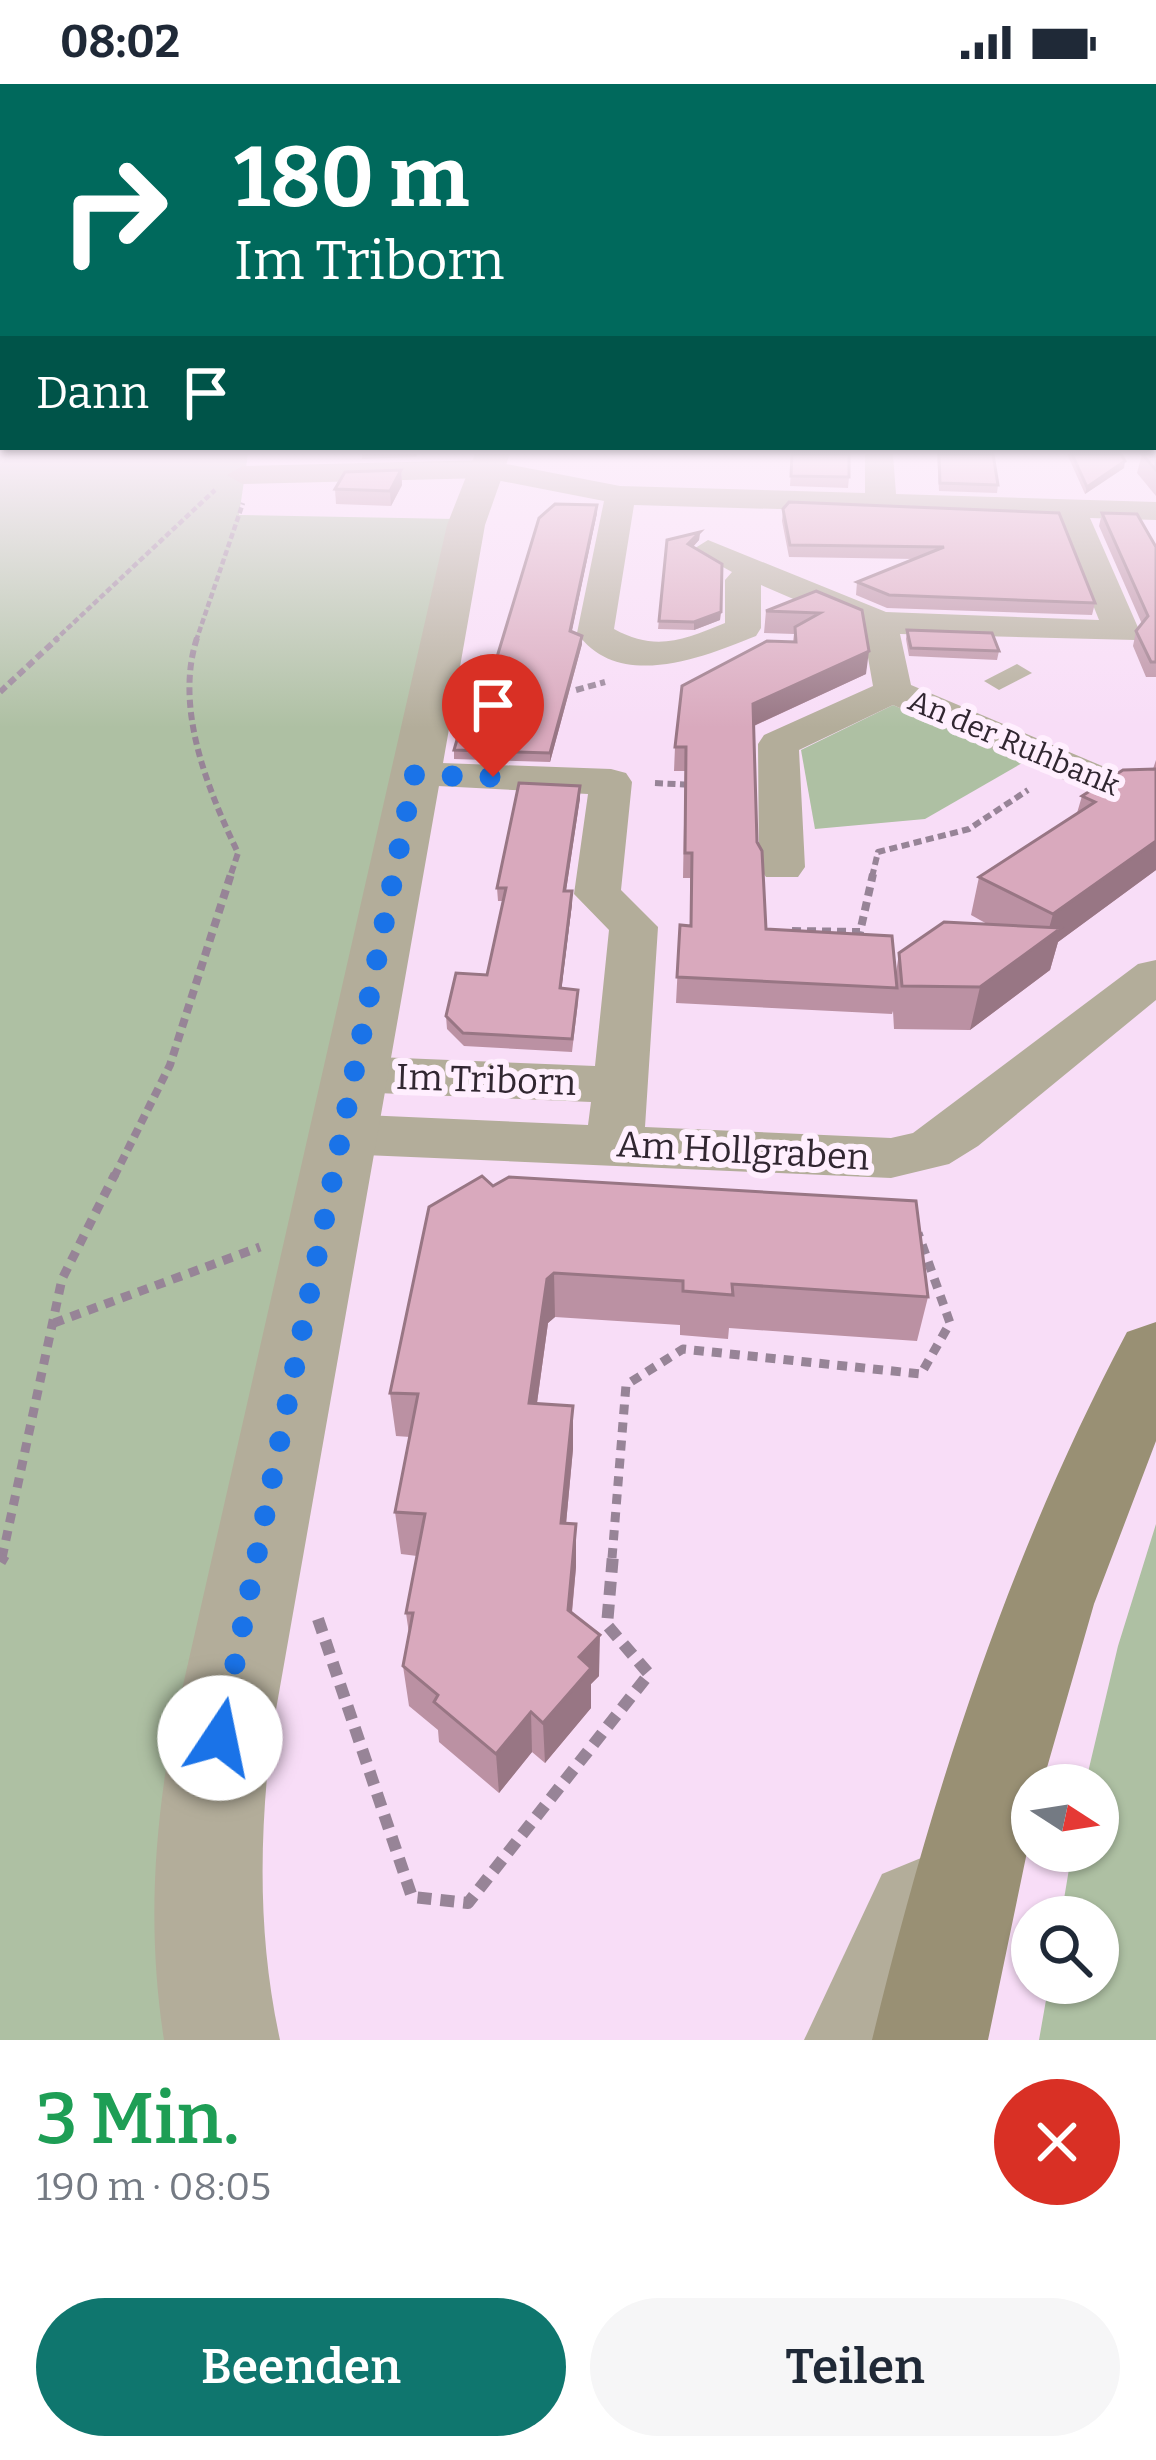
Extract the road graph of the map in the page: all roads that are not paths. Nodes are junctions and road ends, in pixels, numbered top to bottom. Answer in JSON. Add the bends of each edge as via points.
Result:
{"nodes":[{"id":1,"x":462,"y":545,"type":"edge"},
{"id":2,"x":611,"y":545,"type":"edge"},
{"id":3,"x":1086,"y":545,"type":"edge"},
{"id":4,"x":708,"y":550,"type":"edge"},
{"id":5,"x":760,"y":572,"type":"junction"},
{"id":6,"x":880,"y":622,"type":"junction"},
{"id":7,"x":893,"y":691,"type":"junction"},
{"id":8,"x":414,"y":775,"type":"junction"},
{"id":9,"x":1132,"y":794,"type":"edge"},
{"id":10,"x":782,"y":867,"type":"dead end"},
{"id":11,"x":1156,"y":975,"type":"edge"},
{"id":12,"x":620,"y":1085,"type":"junction"},
{"id":13,"x":339,"y":1144,"type":"junction"},
{"id":14,"x":614,"y":1145,"type":"junction"},
{"id":15,"x":1156,"y":1355,"type":"edge"},
{"id":16,"x":998,"y":1746,"type":"junction"},
{"id":17,"x":222,"y":2040,"type":"edge"},
{"id":18,"x":862,"y":2040,"type":"edge"},
{"id":19,"x":930,"y":2040,"type":"edge"}],
"edges":[{"from":1,"to":8,"type":"street"},
{"from":2,"to":5,"type":"street","via":[[595,633],[630,654],[675,656],[743,628],[742,580]]},
{"from":3,"to":6,"type":"street","via":[[1122,632]]},
{"from":4,"to":5,"type":"street"},
{"from":5,"to":6,"type":"street"},
{"from":6,"to":7,"type":"street","name":"An der Ruhbank"},
{"from":7,"to":9,"type":"street","name":"An der Ruhbank"},
{"from":7,"to":10,"type":"street","via":[[778,744]]},
{"from":8,"to":12,"type":"street","name":"Im Triborn","via":[[611,782],[597,894],[634,927]]},
{"from":8,"to":13,"type":"street"},
{"from":11,"to":14,"type":"street","name":"Am Hollgraben","via":[[929,1150],[891,1158]]},
{"from":12,"to":13,"type":"street","name":"Im Triborn"},
{"from":12,"to":14,"type":"street","name":"Im Triborn"},
{"from":13,"to":14,"type":"street","name":"Am Hollgraben"},
{"from":13,"to":17,"type":"street","via":[[206,1834],[202,1923]]},
{"from":15,"to":16,"type":"main road","via":[[1107,1447],[1046,1596]]},
{"from":16,"to":18,"type":"street"},
{"from":16,"to":19,"type":"main road"}]}
